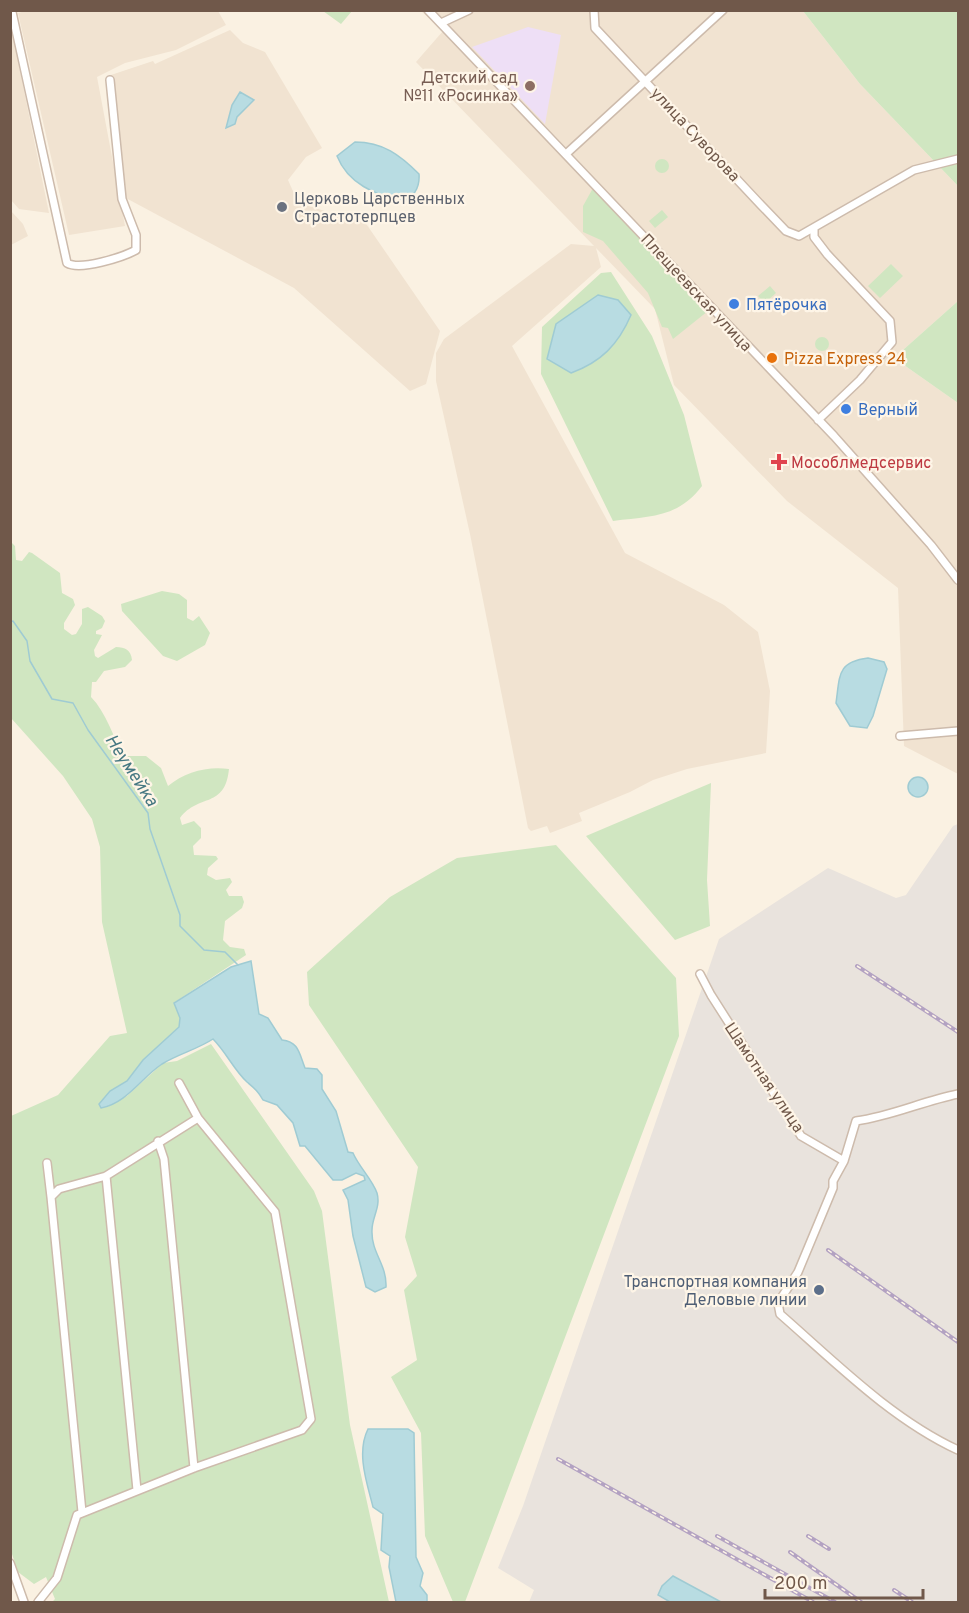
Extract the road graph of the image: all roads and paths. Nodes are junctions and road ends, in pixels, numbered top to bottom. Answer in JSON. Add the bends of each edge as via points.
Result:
{"nodes":[{"id":1,"x":428,"y":10,"type":"edge"},
{"id":2,"x":470,"y":10,"type":"edge"},
{"id":3,"x":594,"y":10,"type":"edge"},
{"id":4,"x":723,"y":10,"type":"edge"},
{"id":5,"x":13,"y":12,"type":"edge"},
{"id":6,"x":441,"y":23,"type":"junction"},
{"id":7,"x":110,"y":80,"type":"dead end"},
{"id":8,"x":646,"y":80,"type":"junction"},
{"id":9,"x":566,"y":154,"type":"junction"},
{"id":10,"x":958,"y":159,"type":"edge"},
{"id":11,"x":814,"y":229,"type":"junction"},
{"id":12,"x":818,"y":420,"type":"junction"},
{"id":13,"x":958,"y":580,"type":"edge"},
{"id":14,"x":958,"y":731,"type":"edge"},
{"id":15,"x":900,"y":736,"type":"dead end"},
{"id":16,"x":700,"y":974,"type":"dead end"},
{"id":17,"x":179,"y":1083,"type":"dead end"},
{"id":18,"x":958,"y":1094,"type":"edge"},
{"id":19,"x":198,"y":1118,"type":"junction"},
{"id":20,"x":158,"y":1141,"type":"junction"},
{"id":21,"x":844,"y":1161,"type":"junction"},
{"id":22,"x":46,"y":1163,"type":"dead end"},
{"id":23,"x":106,"y":1176,"type":"junction"},
{"id":24,"x":51,"y":1197,"type":"junction"},
{"id":25,"x":958,"y":1450,"type":"edge"},
{"id":26,"x":194,"y":1468,"type":"junction"},
{"id":27,"x":137,"y":1490,"type":"junction"},
{"id":28,"x":82,"y":1512,"type":"junction"},
{"id":29,"x":10,"y":1563,"type":"edge"},
{"id":30,"x":24,"y":1602,"type":"edge"},
{"id":31,"x":38,"y":1602,"type":"edge"}],
"edges":[{"from":1,"to":6,"type":"street","name":"Плещеевская улица"},
{"from":2,"to":6,"type":"street"},
{"from":3,"to":8,"type":"street","name":"улица Суворова","via":[[595,28]]},
{"from":4,"to":8,"type":"street"},
{"from":5,"to":7,"type":"street","via":[[70,266],[126,256],[136,250],[136,235],[122,199]]},
{"from":6,"to":9,"type":"street","name":"Плещеевская улица"},
{"from":8,"to":9,"type":"street"},
{"from":8,"to":11,"type":"street","name":"улица Суворова","via":[[786,231],[799,236]]},
{"from":9,"to":12,"type":"street","name":"Плещеевская улица"},
{"from":10,"to":11,"type":"street","via":[[914,170]]},
{"from":11,"to":12,"type":"street","via":[[814,237],[827,254],[890,321],[892,342]]},
{"from":12,"to":13,"type":"street","name":"Плещеевская улица"},
{"from":14,"to":15,"type":"street"},
{"from":16,"to":21,"type":"street","name":"Шамотная улица","via":[[801,1136]]},
{"from":17,"to":19,"type":"street"},
{"from":18,"to":21,"type":"street","via":[[883,1117],[856,1120]]},
{"from":19,"to":20,"type":"street"},
{"from":19,"to":26,"type":"street","via":[[275,1212],[310,1419],[302,1430]]},
{"from":20,"to":23,"type":"street"},
{"from":20,"to":26,"type":"street","via":[[164,1159]]},
{"from":21,"to":25,"type":"street","via":[[798,1272],[778,1303],[780,1314],[889,1406],[921,1430]]},
{"from":22,"to":24,"type":"street"},
{"from":23,"to":24,"type":"street","via":[[59,1189]]},
{"from":23,"to":27,"type":"street"},
{"from":24,"to":28,"type":"street"},
{"from":26,"to":27,"type":"street"},
{"from":27,"to":28,"type":"street"},
{"from":28,"to":31,"type":"street","via":[[77,1515],[57,1578]]},
{"from":29,"to":30,"type":"street"}]}
